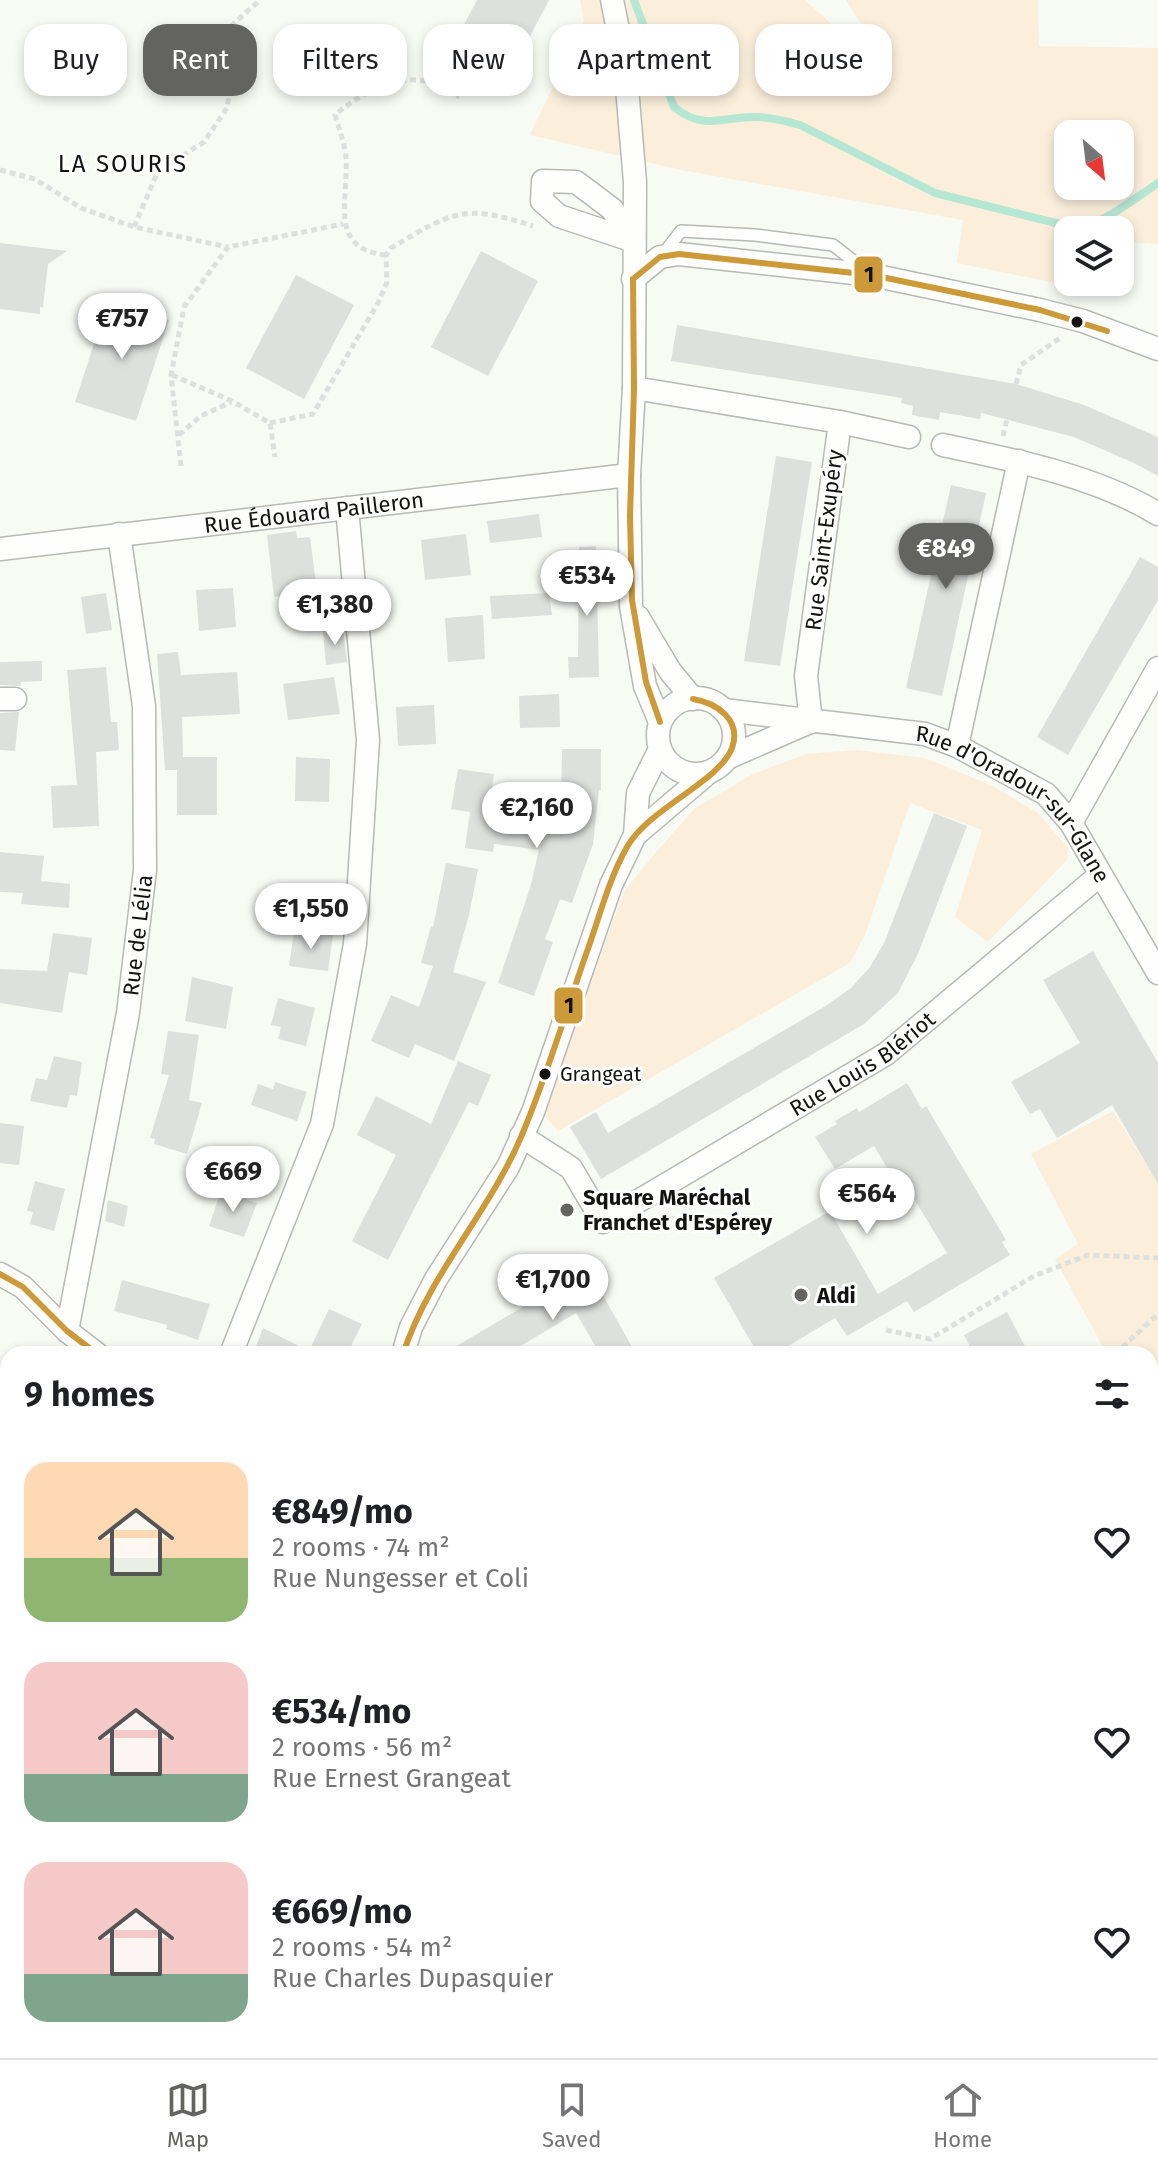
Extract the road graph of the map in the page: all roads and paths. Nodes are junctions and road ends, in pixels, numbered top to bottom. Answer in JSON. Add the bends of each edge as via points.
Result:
{"nodes":[{"id":1,"x":260,"y":0,"type":"edge"},
{"id":2,"x":612,"y":0,"type":"edge"},
{"id":3,"x":459,"y":97,"type":"dead end"},
{"id":4,"x":0,"y":170,"type":"edge"},
{"id":5,"x":565,"y":218,"type":"junction"},
{"id":6,"x":343,"y":224,"type":"junction"},
{"id":7,"x":134,"y":227,"type":"junction"},
{"id":8,"x":634,"y":241,"type":"junction"},
{"id":9,"x":228,"y":247,"type":"junction"},
{"id":10,"x":386,"y":255,"type":"junction"},
{"id":11,"x":633,"y":279,"type":"junction"},
{"id":12,"x":1083,"y":321,"type":"junction"},
{"id":13,"x":1158,"y":349,"type":"edge"},
{"id":14,"x":171,"y":375,"type":"junction"},
{"id":15,"x":1016,"y":384,"type":"dead end"},
{"id":16,"x":634,"y":388,"type":"junction"},
{"id":17,"x":232,"y":401,"type":"junction"},
{"id":18,"x":840,"y":422,"type":"junction"},
{"id":19,"x":270,"y":423,"type":"junction"},
{"id":20,"x":178,"y":435,"type":"junction"},
{"id":21,"x":909,"y":437,"type":"dead end"},
{"id":22,"x":943,"y":445,"type":"dead end"},
{"id":23,"x":275,"y":457,"type":"dead end"},
{"id":24,"x":1019,"y":461,"type":"junction"},
{"id":25,"x":181,"y":466,"type":"dead end"},
{"id":26,"x":629,"y":475,"type":"junction"},
{"id":27,"x":347,"y":508,"type":"junction"},
{"id":28,"x":1158,"y":514,"type":"edge"},
{"id":29,"x":119,"y":534,"type":"junction"},
{"id":30,"x":0,"y":549,"type":"edge"},
{"id":31,"x":631,"y":606,"type":"junction"},
{"id":32,"x":1158,"y":668,"type":"edge"},
{"id":33,"x":693,"y":699,"type":"junction"},
{"id":34,"x":724,"y":710,"type":"junction"},
{"id":35,"x":660,"y":722,"type":"junction"},
{"id":36,"x":811,"y":722,"type":"junction"},
{"id":37,"x":957,"y":746,"type":"junction"},
{"id":38,"x":660,"y":749,"type":"junction"},
{"id":39,"x":718,"y":765,"type":"junction"},
{"id":40,"x":1071,"y":823,"type":"junction"},
{"id":41,"x":635,"y":835,"type":"junction"},
{"id":42,"x":1100,"y":875,"type":"junction"},
{"id":43,"x":1147,"y":933,"type":"edge"},
{"id":44,"x":1158,"y":973,"type":"edge"},
{"id":45,"x":521,"y":1136,"type":"junction"},
{"id":46,"x":1158,"y":1258,"type":"edge"},
{"id":47,"x":0,"y":1274,"type":"edge"},
{"id":48,"x":1158,"y":1314,"type":"edge"},
{"id":49,"x":886,"y":1330,"type":"dead end"},
{"id":50,"x":67,"y":1331,"type":"junction"},
{"id":51,"x":87,"y":1346,"type":"edge"},
{"id":52,"x":234,"y":1346,"type":"edge"},
{"id":53,"x":405,"y":1346,"type":"edge"},
{"id":54,"x":1124,"y":1346,"type":"edge"}],
"edges":[{"from":1,"to":7,"type":"path","via":[[229,28],[235,58],[227,108],[204,142],[158,171]]},
{"from":2,"to":8,"type":"street","via":[[626,78]]},
{"from":3,"to":6,"type":"path","via":[[432,82],[392,83],[358,96],[335,115],[346,153]]},
{"from":4,"to":7,"type":"path","via":[[35,179],[81,208]]},
{"from":5,"to":8,"type":"street"},
{"from":5,"to":8,"type":"street","via":[[542,201],[543,181],[576,182],[612,209]]},
{"from":5,"to":10,"type":"path","via":[[535,226],[473,211],[439,219]]},
{"from":6,"to":9,"type":"path"},
{"from":6,"to":10,"type":"path","via":[[353,241]]},
{"from":7,"to":9,"type":"path"},
{"from":8,"to":11,"type":"street"},
{"from":9,"to":14,"type":"path","via":[[184,307]]},
{"from":10,"to":19,"type":"path","via":[[387,282],[378,303],[313,414]]},
{"from":11,"to":12,"type":"street","via":[[660,257],[679,254],[872,275]]},
{"from":11,"to":16,"type":"street"},
{"from":12,"to":13,"type":"street"},
{"from":12,"to":15,"type":"path","via":[[1021,365]]},
{"from":14,"to":17,"type":"path"},
{"from":14,"to":20,"type":"path"},
{"from":16,"to":18,"type":"street","name":"Rue Saint-Exupéry"},
{"from":16,"to":26,"type":"street"},
{"from":17,"to":19,"type":"path"},
{"from":17,"to":20,"type":"path"},
{"from":18,"to":21,"type":"street"},
{"from":18,"to":36,"type":"street","name":"Rue Saint-Exupéry","via":[[806,676]]},
{"from":19,"to":23,"type":"path"},
{"from":20,"to":25,"type":"path"},
{"from":22,"to":24,"type":"street"},
{"from":24,"to":28,"type":"street","via":[[1130,497]]},
{"from":24,"to":37,"type":"street"},
{"from":26,"to":27,"type":"street","name":"Rue Édouard Pailleron"},
{"from":26,"to":31,"type":"street"},
{"from":27,"to":29,"type":"street","name":"Rue Édouard Pailleron"},
{"from":27,"to":52,"type":"street","via":[[368,740],[355,944],[322,1124]]},
{"from":29,"to":30,"type":"street","name":"Rue Édouard Pailleron"},
{"from":29,"to":50,"type":"street","name":"Rue de Lélia","via":[[144,706],[145,870],[128,1013]]},
{"from":31,"to":33,"type":"street"},
{"from":31,"to":35,"type":"street","via":[[645,686]]},
{"from":32,"to":40,"type":"street"},
{"from":33,"to":34,"type":"street"},
{"from":33,"to":35,"type":"street","via":[[673,706]]},
{"from":34,"to":36,"type":"street","name":"Rue d'Oradour-sur-Glane"},
{"from":34,"to":39,"type":"street","via":[[731,721],[733,746]]},
{"from":35,"to":38,"type":"street"},
{"from":36,"to":37,"type":"street","name":"Rue d'Oradour-sur-Glane","via":[[925,734]]},
{"from":36,"to":39,"type":"street","name":"Rue d'Oradour-sur-Glane"},
{"from":37,"to":40,"type":"street","name":"Rue d'Oradour-sur-Glane","via":[[1046,794]]},
{"from":38,"to":39,"type":"street","via":[[674,768],[697,775]]},
{"from":38,"to":41,"type":"street","via":[[638,793]]},
{"from":39,"to":41,"type":"street","name":"Rue d'Oradour-sur-Glane"},
{"from":40,"to":42,"type":"street","name":"Rue d'Oradour-sur-Glane"},
{"from":41,"to":45,"type":"street","via":[[611,885]]},
{"from":42,"to":43,"type":"street","name":"Rue d'Oradour-sur-Glane"},
{"from":42,"to":45,"type":"street","name":"Rue Louis Blériot","via":[[886,1054],[603,1222],[571,1168]]},
{"from":43,"to":44,"type":"street","name":"Rue d'Oradour-sur-Glane"},
{"from":45,"to":53,"type":"street","via":[[508,1167],[436,1279]]},
{"from":46,"to":49,"type":"path","via":[[1088,1255],[1034,1276],[930,1339]]},
{"from":47,"to":50,"type":"street","via":[[23,1287]]},
{"from":48,"to":54,"type":"path"},
{"from":50,"to":51,"type":"street"}]}
